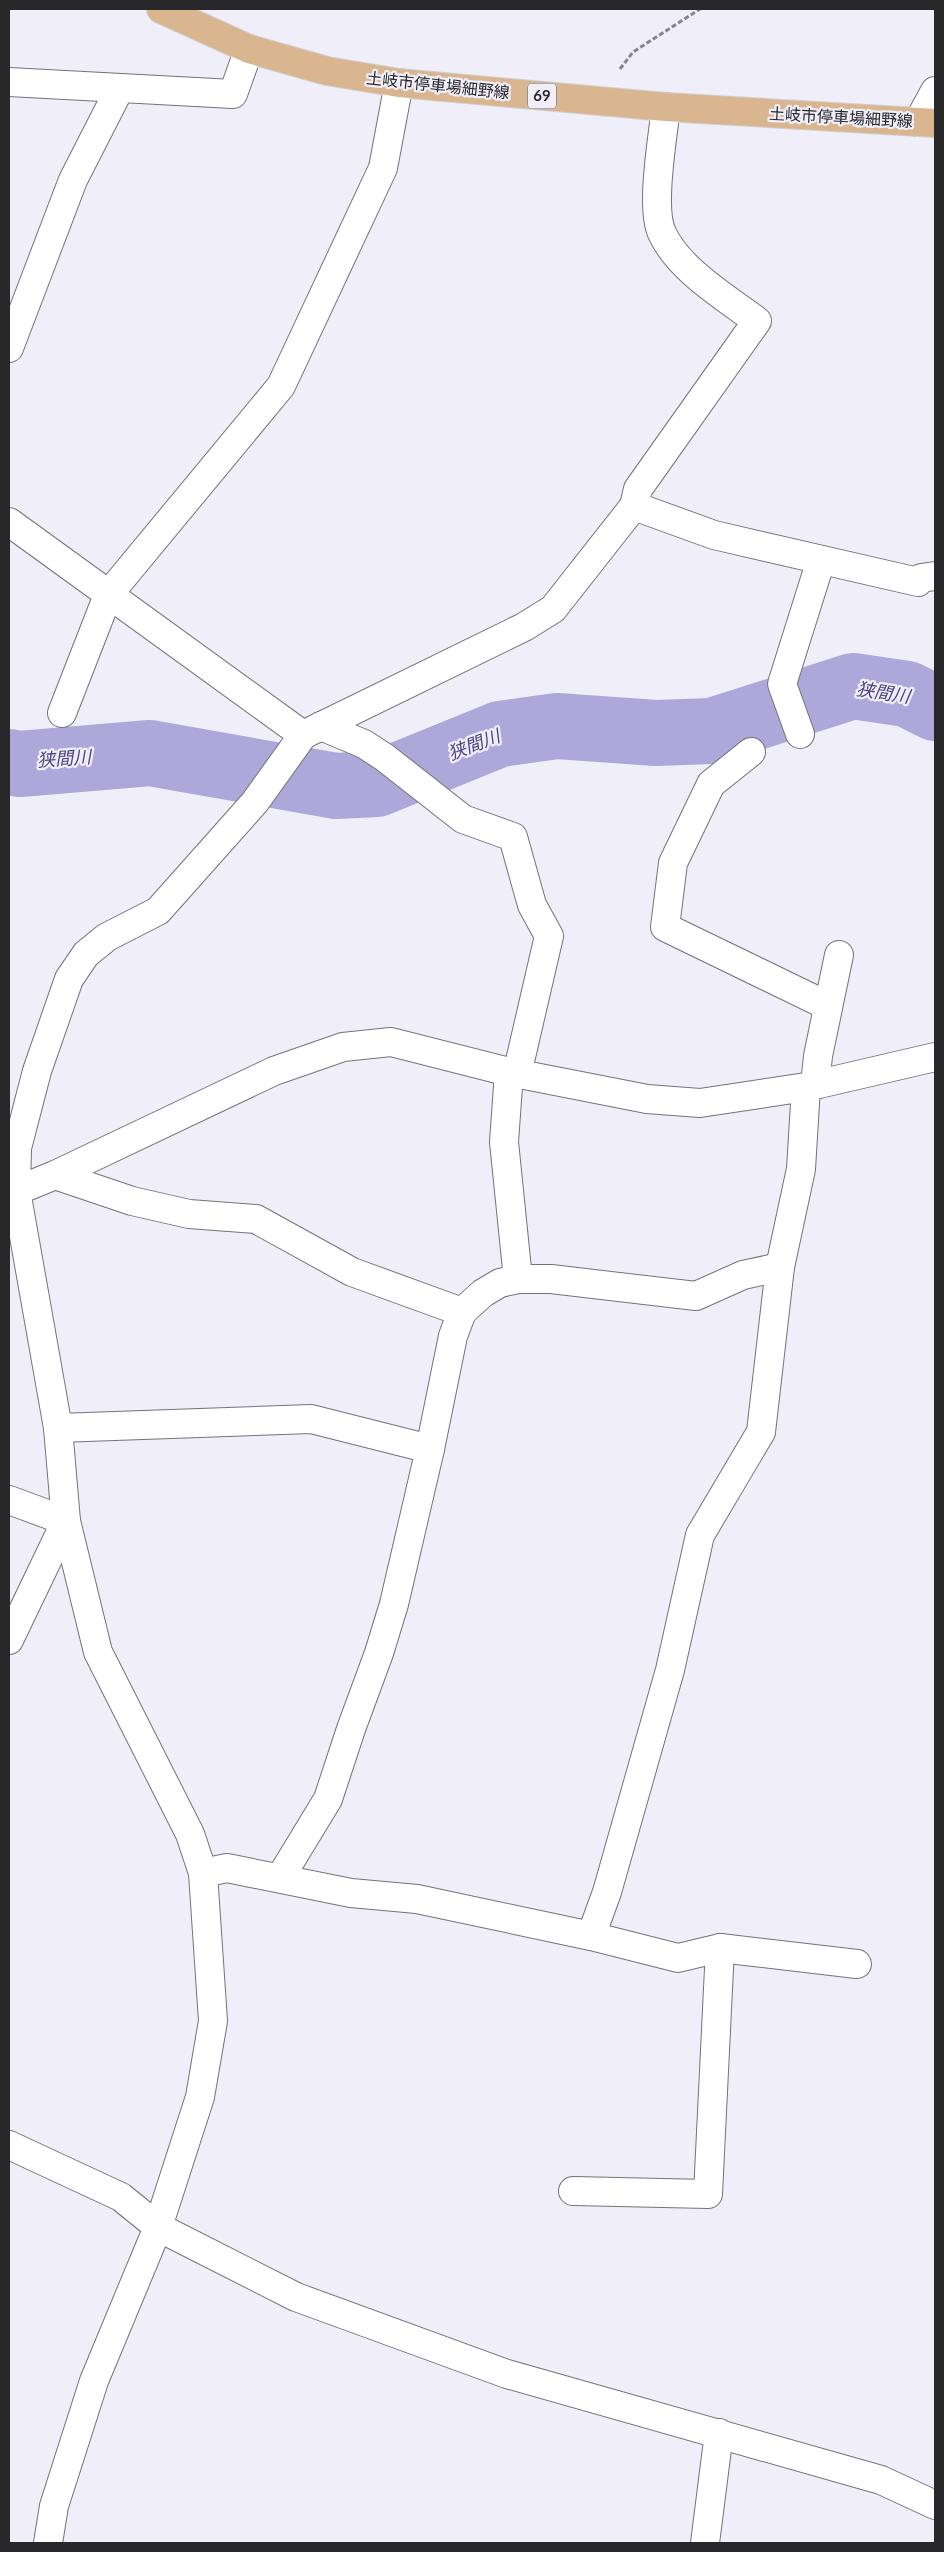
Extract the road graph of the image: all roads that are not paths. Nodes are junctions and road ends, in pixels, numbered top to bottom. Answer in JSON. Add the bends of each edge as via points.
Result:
{"nodes":[{"id":1,"x":161,"y":9,"type":"edge"},
{"id":2,"x":250,"y":48,"type":"junction"},
{"id":3,"x":9,"y":82,"type":"edge"},
{"id":4,"x":399,"y":83,"type":"junction"},
{"id":5,"x":120,"y":88,"type":"junction"},
{"id":6,"x":935,"y":91,"type":"edge"},
{"id":7,"x":666,"y":107,"type":"junction"},
{"id":8,"x":927,"y":122,"type":"edge"},
{"id":9,"x":9,"y":348,"type":"edge"},
{"id":10,"x":634,"y":506,"type":"junction"},
{"id":11,"x":9,"y":522,"type":"edge"},
{"id":12,"x":821,"y":560,"type":"junction"},
{"id":13,"x":935,"y":576,"type":"edge"},
{"id":14,"x":108,"y":595,"type":"junction"},
{"id":15,"x":62,"y":712,"type":"dead end"},
{"id":16,"x":800,"y":734,"type":"dead end"},
{"id":17,"x":304,"y":739,"type":"junction"},
{"id":18,"x":751,"y":752,"type":"dead end"},
{"id":19,"x":840,"y":955,"type":"dead end"},
{"id":20,"x":828,"y":1006,"type":"junction"},
{"id":21,"x":935,"y":1057,"type":"edge"},
{"id":22,"x":513,"y":1073,"type":"junction"},
{"id":23,"x":810,"y":1086,"type":"junction"},
{"id":24,"x":55,"y":1175,"type":"junction"},
{"id":25,"x":12,"y":1190,"type":"edge"},
{"id":26,"x":780,"y":1267,"type":"junction"},
{"id":27,"x":518,"y":1279,"type":"junction"},
{"id":28,"x":462,"y":1312,"type":"junction"},
{"id":29,"x":58,"y":1428,"type":"junction"},
{"id":30,"x":430,"y":1449,"type":"junction"},
{"id":31,"x":9,"y":1500,"type":"edge"},
{"id":32,"x":66,"y":1521,"type":"junction"},
{"id":33,"x":9,"y":1640,"type":"edge"},
{"id":34,"x":203,"y":1873,"type":"junction"},
{"id":35,"x":280,"y":1878,"type":"junction"},
{"id":36,"x":590,"y":1936,"type":"junction"},
{"id":37,"x":720,"y":1948,"type":"junction"},
{"id":38,"x":857,"y":1964,"type":"dead end"},
{"id":39,"x":9,"y":2145,"type":"edge"},
{"id":40,"x":573,"y":2191,"type":"dead end"},
{"id":41,"x":158,"y":2227,"type":"junction"},
{"id":42,"x":719,"y":2433,"type":"junction"},
{"id":43,"x":935,"y":2504,"type":"edge"},
{"id":44,"x":48,"y":2543,"type":"edge"},
{"id":45,"x":705,"y":2543,"type":"edge"}],
"edges":[{"from":1,"to":2,"type":"main road","name":"土岐市停車場細野線","number":"69"},
{"from":2,"to":4,"type":"main road","name":"土岐市停車場細野線","number":"69","via":[[327,71]]},
{"from":2,"to":5,"type":"street","via":[[233,94]]},
{"from":3,"to":5,"type":"street"},
{"from":4,"to":7,"type":"main road","name":"土岐市停車場細野線","number":"69"},
{"from":4,"to":14,"type":"street","via":[[383,168],[282,386]]},
{"from":5,"to":9,"type":"street","via":[[73,180]]},
{"from":6,"to":8,"type":"street"},
{"from":7,"to":8,"type":"main road","name":"土岐市停車場細野線","number":"69"},
{"from":7,"to":10,"type":"street","via":[[657,204],[661,232],[705,283],[757,320],[638,489]]},
{"from":10,"to":12,"type":"street","via":[[714,535]]},
{"from":10,"to":17,"type":"street","via":[[552,608],[524,627]]},
{"from":11,"to":14,"type":"street"},
{"from":12,"to":13,"type":"street","via":[[918,582],[921,578]]},
{"from":12,"to":16,"type":"street","via":[[782,684]]},
{"from":14,"to":15,"type":"street"},
{"from":14,"to":17,"type":"street"},
{"from":17,"to":22,"type":"street","via":[[364,744],[463,819],[513,837],[532,905],[549,936]]},
{"from":17,"to":25,"type":"street","via":[[265,789],[158,911],[107,936],[86,954],[69,979],[37,1071],[17,1148]]},
{"from":18,"to":20,"type":"street","via":[[711,784],[673,863],[665,927]]},
{"from":19,"to":20,"type":"street"},
{"from":20,"to":23,"type":"street"},
{"from":21,"to":23,"type":"street"},
{"from":22,"to":23,"type":"street","via":[[647,1100],[700,1103]]},
{"from":22,"to":24,"type":"street","via":[[391,1042],[343,1048],[274,1070]]},
{"from":22,"to":27,"type":"street","via":[[504,1142]]},
{"from":23,"to":26,"type":"street","via":[[801,1169]]},
{"from":24,"to":25,"type":"street"},
{"from":24,"to":28,"type":"street","via":[[160,1208],[189,1214],[256,1219],[352,1272]]},
{"from":25,"to":29,"type":"street"},
{"from":26,"to":27,"type":"street","via":[[743,1276],[696,1296]]},
{"from":26,"to":36,"type":"street","via":[[761,1432],[700,1535],[667,1680],[608,1892]]},
{"from":27,"to":28,"type":"street","via":[[482,1293]]},
{"from":28,"to":30,"type":"street","via":[[453,1336]]},
{"from":29,"to":30,"type":"street","via":[[311,1419]]},
{"from":29,"to":32,"type":"street"},
{"from":30,"to":35,"type":"street","via":[[394,1604],[328,1799]]},
{"from":31,"to":32,"type":"street"},
{"from":32,"to":33,"type":"street"},
{"from":32,"to":34,"type":"street","via":[[98,1652],[181,1816]]},
{"from":34,"to":35,"type":"street","via":[[227,1868]]},
{"from":34,"to":41,"type":"street","via":[[213,2021],[200,2097]]},
{"from":35,"to":36,"type":"street","via":[[351,1893],[416,1899]]},
{"from":36,"to":37,"type":"street","via":[[678,1958]]},
{"from":37,"to":38,"type":"street"},
{"from":37,"to":40,"type":"street","via":[[708,2194]]},
{"from":39,"to":41,"type":"street","via":[[121,2197]]},
{"from":41,"to":42,"type":"street","via":[[296,2297],[508,2374]]},
{"from":41,"to":44,"type":"street","via":[[94,2381],[54,2506]]},
{"from":42,"to":43,"type":"street","via":[[881,2480]]},
{"from":42,"to":45,"type":"street"}]}
